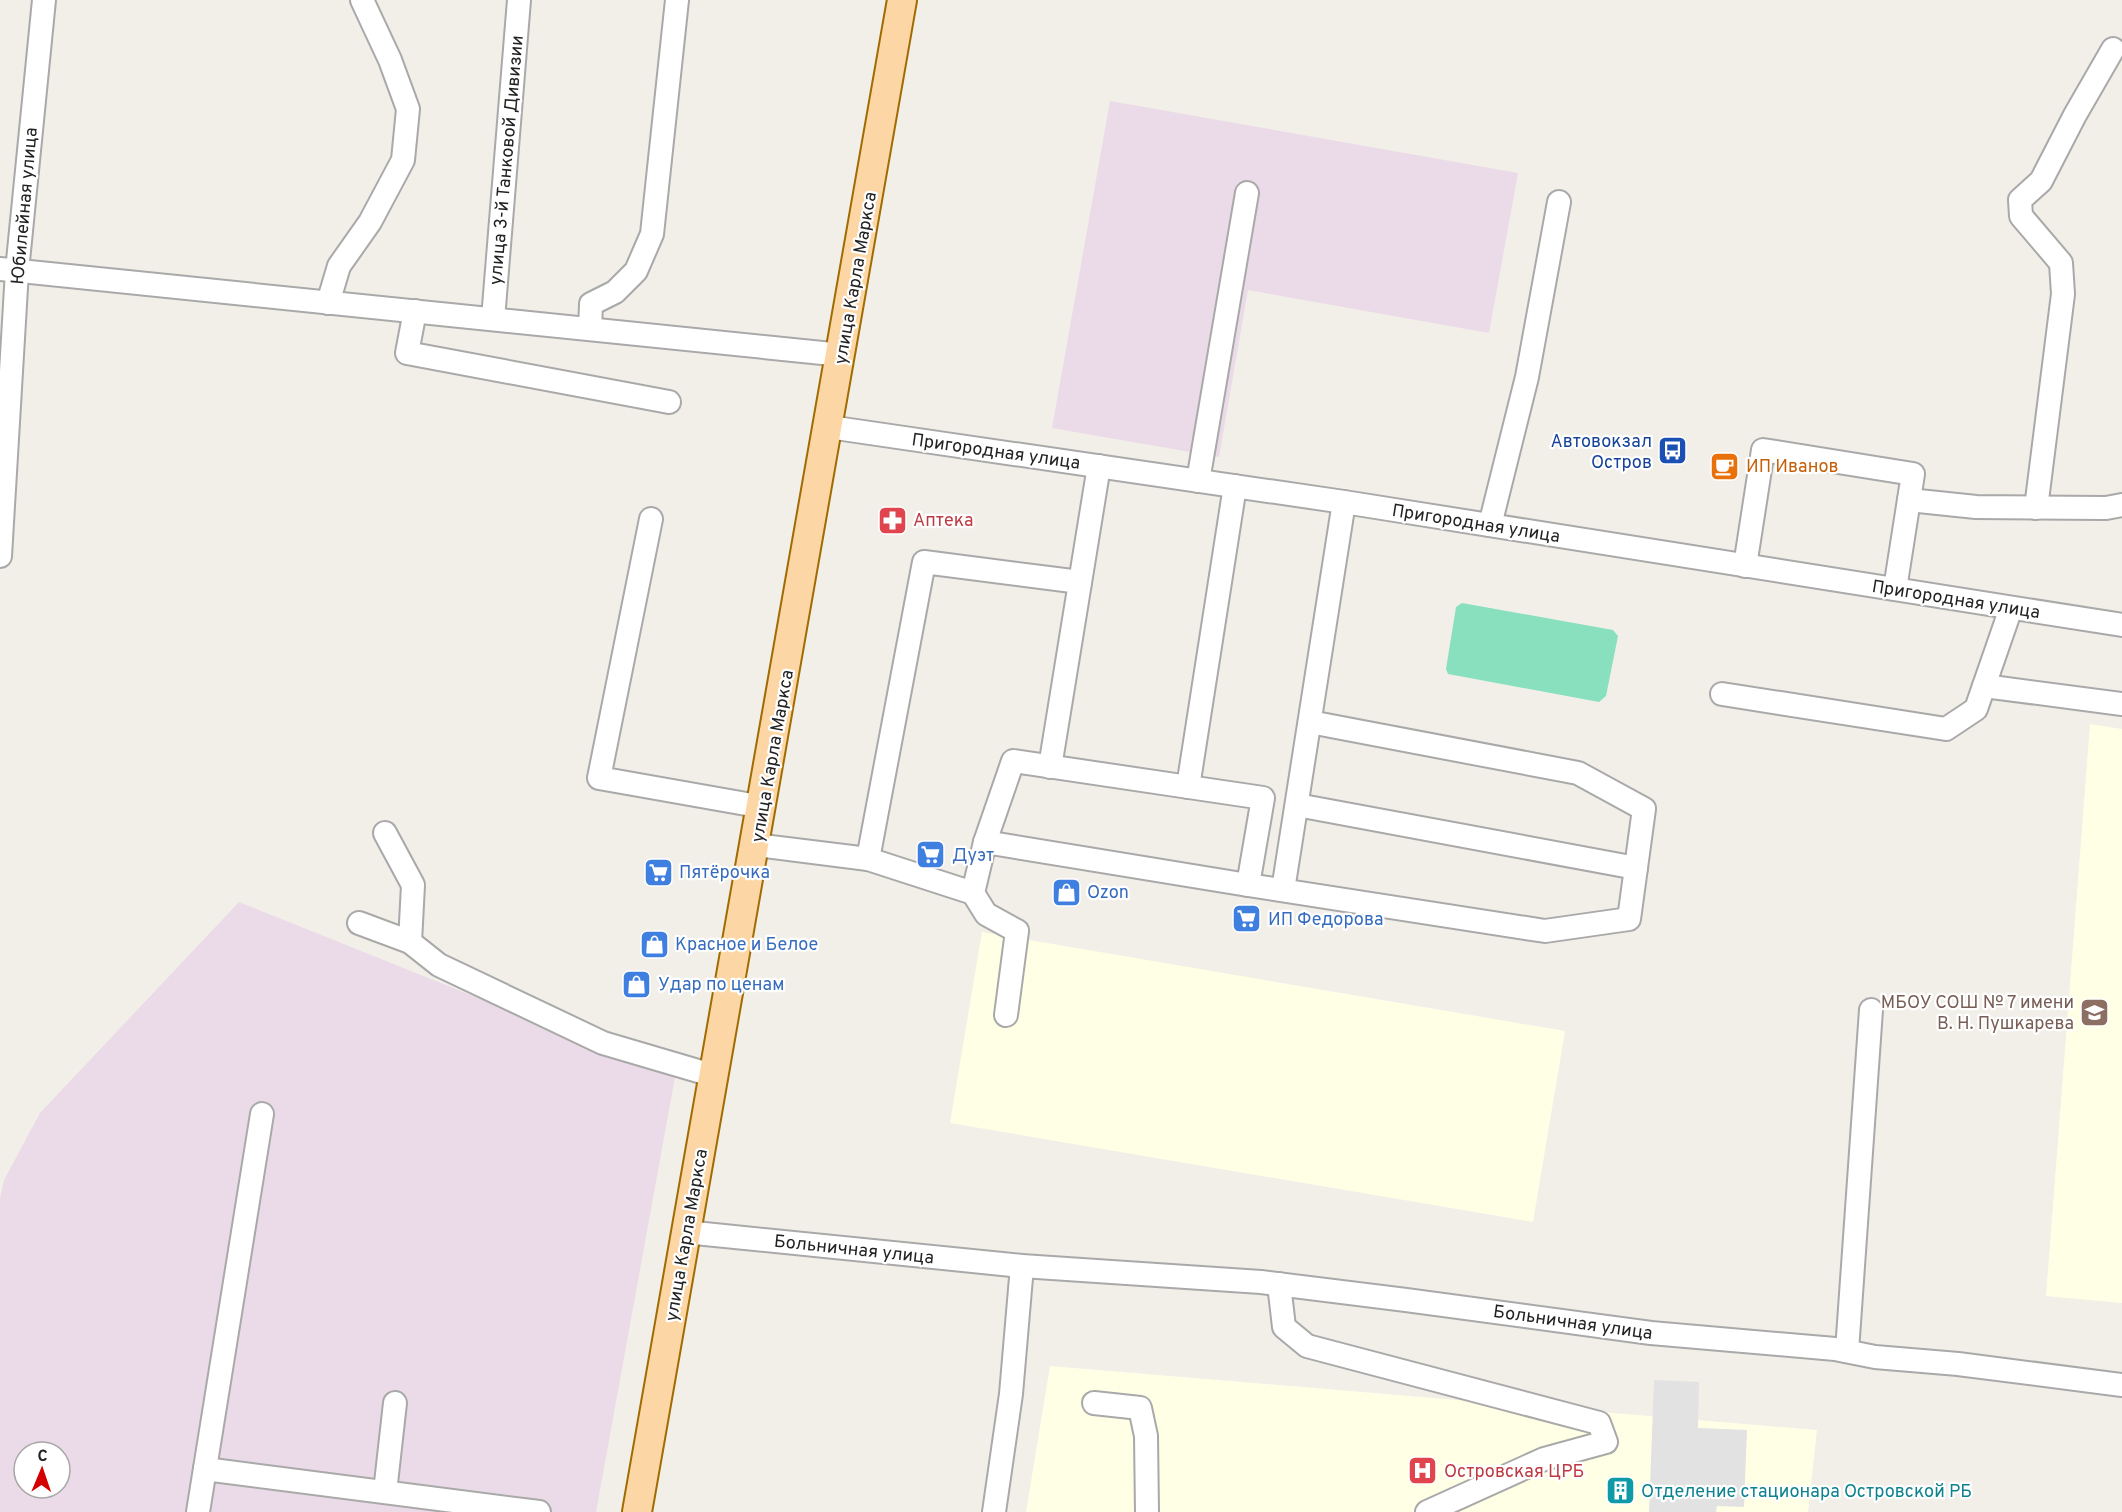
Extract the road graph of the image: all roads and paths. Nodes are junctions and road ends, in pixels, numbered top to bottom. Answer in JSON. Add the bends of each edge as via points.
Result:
{"nodes":[{"id":1,"x":44,"y":0,"type":"edge"},
{"id":2,"x":362,"y":0,"type":"edge"},
{"id":3,"x":519,"y":0,"type":"edge"},
{"id":4,"x":677,"y":0,"type":"edge"},
{"id":5,"x":902,"y":0,"type":"edge"},
{"id":6,"x":2113,"y":49,"type":"dead end"},
{"id":7,"x":1247,"y":193,"type":"dead end"},
{"id":8,"x":1559,"y":202,"type":"dead end"},
{"id":9,"x":9,"y":270,"type":"edge"},
{"id":10,"x":328,"y":303,"type":"junction"},
{"id":11,"x":415,"y":311,"type":"junction"},
{"id":12,"x":493,"y":320,"type":"junction"},
{"id":13,"x":590,"y":329,"type":"junction"},
{"id":14,"x":842,"y":355,"type":"junction"},
{"id":15,"x":669,"y":402,"type":"dead end"},
{"id":16,"x":830,"y":427,"type":"junction"},
{"id":17,"x":1099,"y":466,"type":"junction"},
{"id":18,"x":1197,"y":481,"type":"junction"},
{"id":19,"x":1235,"y":486,"type":"junction"},
{"id":20,"x":1909,"y":500,"type":"junction"},
{"id":21,"x":1344,"y":502,"type":"junction"},
{"id":22,"x":2122,"y":505,"type":"edge"},
{"id":23,"x":2036,"y":508,"type":"junction"},
{"id":24,"x":651,"y":519,"type":"dead end"},
{"id":25,"x":1490,"y":525,"type":"junction"},
{"id":26,"x":0,"y":556,"type":"edge"},
{"id":27,"x":1745,"y":566,"type":"junction"},
{"id":28,"x":1080,"y":582,"type":"junction"},
{"id":29,"x":1895,"y":589,"type":"junction"},
{"id":30,"x":2011,"y":608,"type":"junction"},
{"id":31,"x":2122,"y":625,"type":"edge"},
{"id":32,"x":1984,"y":686,"type":"junction"},
{"id":33,"x":1722,"y":694,"type":"dead end"},
{"id":34,"x":2122,"y":704,"type":"edge"},
{"id":35,"x":1310,"y":722,"type":"junction"},
{"id":36,"x":1050,"y":767,"type":"junction"},
{"id":37,"x":1188,"y":788,"type":"junction"},
{"id":38,"x":1297,"y":805,"type":"junction"},
{"id":39,"x":763,"y":807,"type":"junction"},
{"id":40,"x":386,"y":833,"type":"dead end"},
{"id":41,"x":985,"y":842,"type":"junction"},
{"id":42,"x":756,"y":844,"type":"junction"},
{"id":43,"x":868,"y":859,"type":"junction"},
{"id":44,"x":1636,"y":868,"type":"junction"},
{"id":45,"x":1248,"y":885,"type":"junction"},
{"id":46,"x":1283,"y":890,"type":"junction"},
{"id":47,"x":972,"y":893,"type":"junction"},
{"id":48,"x":359,"y":923,"type":"dead end"},
{"id":49,"x":410,"y":942,"type":"junction"},
{"id":50,"x":1871,"y":1010,"type":"dead end"},
{"id":51,"x":1006,"y":1015,"type":"dead end"},
{"id":52,"x":715,"y":1076,"type":"junction"},
{"id":53,"x":262,"y":1114,"type":"dead end"},
{"id":54,"x":686,"y":1232,"type":"junction"},
{"id":55,"x":1022,"y":1266,"type":"junction"},
{"id":56,"x":1279,"y":1284,"type":"junction"},
{"id":57,"x":1847,"y":1351,"type":"junction"},
{"id":58,"x":2122,"y":1385,"type":"edge"},
{"id":59,"x":395,"y":1403,"type":"dead end"},
{"id":60,"x":1094,"y":1403,"type":"dead end"},
{"id":61,"x":204,"y":1469,"type":"junction"},
{"id":62,"x":385,"y":1492,"type":"junction"},
{"id":63,"x":1437,"y":1510,"type":"edge"},
{"id":64,"x":198,"y":1512,"type":"edge"},
{"id":65,"x":539,"y":1512,"type":"edge"},
{"id":66,"x":637,"y":1512,"type":"edge"},
{"id":67,"x":994,"y":1512,"type":"edge"},
{"id":68,"x":1147,"y":1512,"type":"edge"},
{"id":69,"x":1155,"y":1512,"type":"edge"}],
"edges":[{"from":1,"to":9,"type":"street","name":"Юбилейная улица"},
{"from":2,"to":10,"type":"street","via":[[408,109],[403,160],[370,222],[339,266]]},
{"from":3,"to":12,"type":"street","name":"улица 3-й Танковой Дивизии"},
{"from":4,"to":13,"type":"street","via":[[652,234],[636,271],[615,292],[591,304]]},
{"from":5,"to":14,"type":"main road","name":"улица Карла Маркса"},
{"from":6,"to":23,"type":"street","via":[[2041,181],[2020,200],[2020,216],[2061,263],[2063,294]]},
{"from":7,"to":18,"type":"street"},
{"from":8,"to":25,"type":"street","via":[[1527,377]]},
{"from":9,"to":10,"type":"street"},
{"from":9,"to":26,"type":"street","name":"Юбилейная улица"},
{"from":10,"to":11,"type":"street"},
{"from":11,"to":12,"type":"street"},
{"from":11,"to":15,"type":"street","via":[[407,352]]},
{"from":12,"to":13,"type":"street"},
{"from":13,"to":14,"type":"street"},
{"from":14,"to":16,"type":"main road","name":"улица Карла Маркса"},
{"from":16,"to":17,"type":"street","name":"Пригородная улица"},
{"from":16,"to":39,"type":"main road","name":"улица Карла Маркса"},
{"from":17,"to":18,"type":"street","name":"Пригородная улица"},
{"from":17,"to":28,"type":"street"},
{"from":18,"to":19,"type":"street","name":"Пригородная улица"},
{"from":19,"to":21,"type":"street","name":"Пригородная улица"},
{"from":19,"to":37,"type":"street"},
{"from":20,"to":23,"type":"street"},
{"from":20,"to":27,"type":"street","via":[[1913,474],[1763,450]]},
{"from":20,"to":29,"type":"street"},
{"from":21,"to":25,"type":"street","name":"Пригородная улица"},
{"from":21,"to":35,"type":"street"},
{"from":22,"to":23,"type":"street"},
{"from":24,"to":39,"type":"street","via":[[599,778]]},
{"from":25,"to":27,"type":"street","name":"Пригородная улица"},
{"from":27,"to":29,"type":"street","name":"Пригородная улица"},
{"from":28,"to":36,"type":"street"},
{"from":28,"to":43,"type":"street","via":[[924,562]]},
{"from":29,"to":30,"type":"street","name":"Пригородная улица"},
{"from":30,"to":31,"type":"street","name":"Пригородная улица"},
{"from":30,"to":32,"type":"street"},
{"from":32,"to":33,"type":"street","via":[[1976,709],[1946,729]]},
{"from":32,"to":34,"type":"street"},
{"from":35,"to":38,"type":"street"},
{"from":35,"to":44,"type":"street","via":[[1578,773],[1644,809]]},
{"from":36,"to":37,"type":"street"},
{"from":36,"to":41,"type":"street","via":[[1013,761]]},
{"from":37,"to":45,"type":"street","via":[[1263,798]]},
{"from":38,"to":44,"type":"street"},
{"from":38,"to":46,"type":"street"},
{"from":39,"to":42,"type":"main road","name":"улица Карла Маркса"},
{"from":40,"to":49,"type":"street","via":[[413,885]]},
{"from":41,"to":45,"type":"street"},
{"from":41,"to":47,"type":"street"},
{"from":42,"to":43,"type":"street"},
{"from":42,"to":52,"type":"main road","name":"улица Карла Маркса"},
{"from":43,"to":47,"type":"street"},
{"from":44,"to":46,"type":"street","via":[[1629,919],[1545,931]]},
{"from":45,"to":46,"type":"street"},
{"from":47,"to":51,"type":"street","via":[[986,914],[1017,931]]},
{"from":48,"to":49,"type":"street"},
{"from":49,"to":52,"type":"street","via":[[439,965],[603,1043]]},
{"from":50,"to":57,"type":"street"},
{"from":52,"to":54,"type":"main road","name":"улица Карла Маркса"},
{"from":53,"to":61,"type":"street"},
{"from":54,"to":55,"type":"street","name":"Больничная улица"},
{"from":54,"to":66,"type":"main road","name":"улица Карла Маркса"},
{"from":55,"to":56,"type":"street","name":"Больничная улица"},
{"from":55,"to":67,"type":"street","via":[[1011,1394]]},
{"from":56,"to":57,"type":"street","name":"Больничная улица","via":[[1651,1333]]},
{"from":56,"to":63,"type":"street","via":[[1284,1327],[1307,1346],[1599,1423],[1606,1442],[1544,1459]]},
{"from":57,"to":58,"type":"street","name":"Больничная улица"},
{"from":59,"to":62,"type":"street"},
{"from":60,"to":68,"type":"street","via":[[1140,1408],[1146,1436]]},
{"from":61,"to":62,"type":"street"},
{"from":61,"to":64,"type":"street"},
{"from":62,"to":65,"type":"street"},
{"from":68,"to":69,"type":"street"}]}
